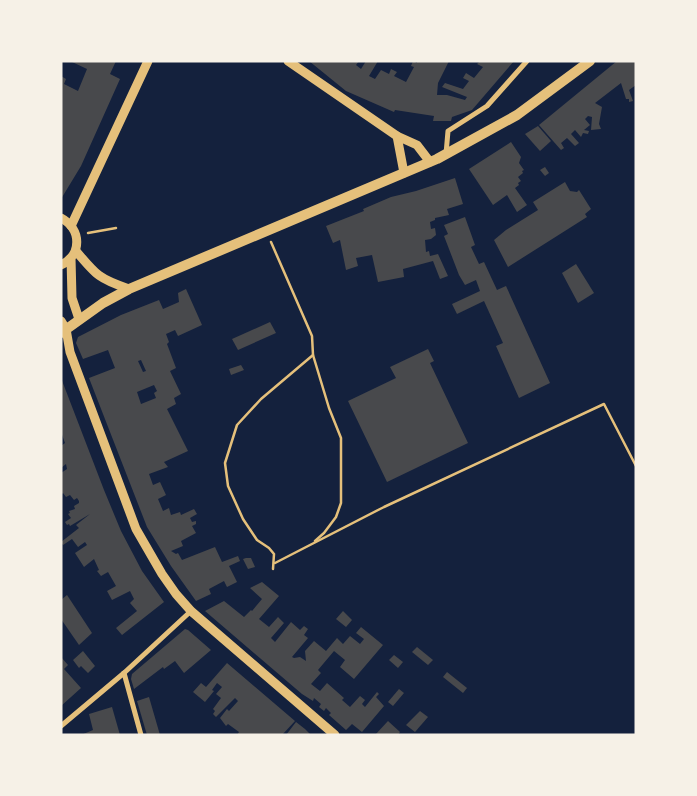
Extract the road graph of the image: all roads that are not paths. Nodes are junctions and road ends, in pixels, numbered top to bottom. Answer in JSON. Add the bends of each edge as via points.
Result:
{"nodes":[{"id":1,"x":148,"y":61,"type":"edge"},
{"id":2,"x":288,"y":61,"type":"edge"},
{"id":3,"x":527,"y":61,"type":"edge"},
{"id":4,"x":590,"y":61,"type":"edge"},
{"id":5,"x":398,"y":136,"type":"junction"},
{"id":6,"x":438,"y":158,"type":"junction"},
{"id":7,"x":404,"y":173,"type":"junction"},
{"id":8,"x":61,"y":218,"type":"edge"},
{"id":9,"x":71,"y":226,"type":"junction"},
{"id":10,"x":73,"y":255,"type":"junction"},
{"id":11,"x":61,"y":265,"type":"edge"},
{"id":12,"x":129,"y":289,"type":"junction"},
{"id":13,"x":79,"y":319,"type":"junction"},
{"id":14,"x":63,"y":328,"type":"edge"},
{"id":15,"x":190,"y":611,"type":"junction"},
{"id":16,"x":124,"y":673,"type":"junction"},
{"id":17,"x":61,"y":726,"type":"edge"},
{"id":18,"x":141,"y":735,"type":"edge"},
{"id":19,"x":335,"y":735,"type":"edge"}],
"edges":[{"from":1,"to":9,"type":"street"},
{"from":2,"to":5,"type":"street"},
{"from":3,"to":6,"type":"street","via":[[487,106],[448,131]]},
{"from":4,"to":6,"type":"main road","via":[[517,115]]},
{"from":5,"to":6,"type":"street"},
{"from":5,"to":7,"type":"street"},
{"from":6,"to":7,"type":"main road"},
{"from":7,"to":12,"type":"main road"},
{"from":8,"to":9,"type":"street"},
{"from":9,"to":10,"type":"street","via":[[76,235]]},
{"from":10,"to":11,"type":"street"},
{"from":10,"to":12,"type":"street","via":[[106,281]]},
{"from":10,"to":13,"type":"street","via":[[72,298]]},
{"from":12,"to":13,"type":"main road"},
{"from":13,"to":14,"type":"main road"},
{"from":14,"to":15,"type":"street","via":[[136,529],[162,574]]},
{"from":15,"to":16,"type":"street"},
{"from":15,"to":19,"type":"street"},
{"from":16,"to":17,"type":"street"},
{"from":16,"to":18,"type":"street"}]}
